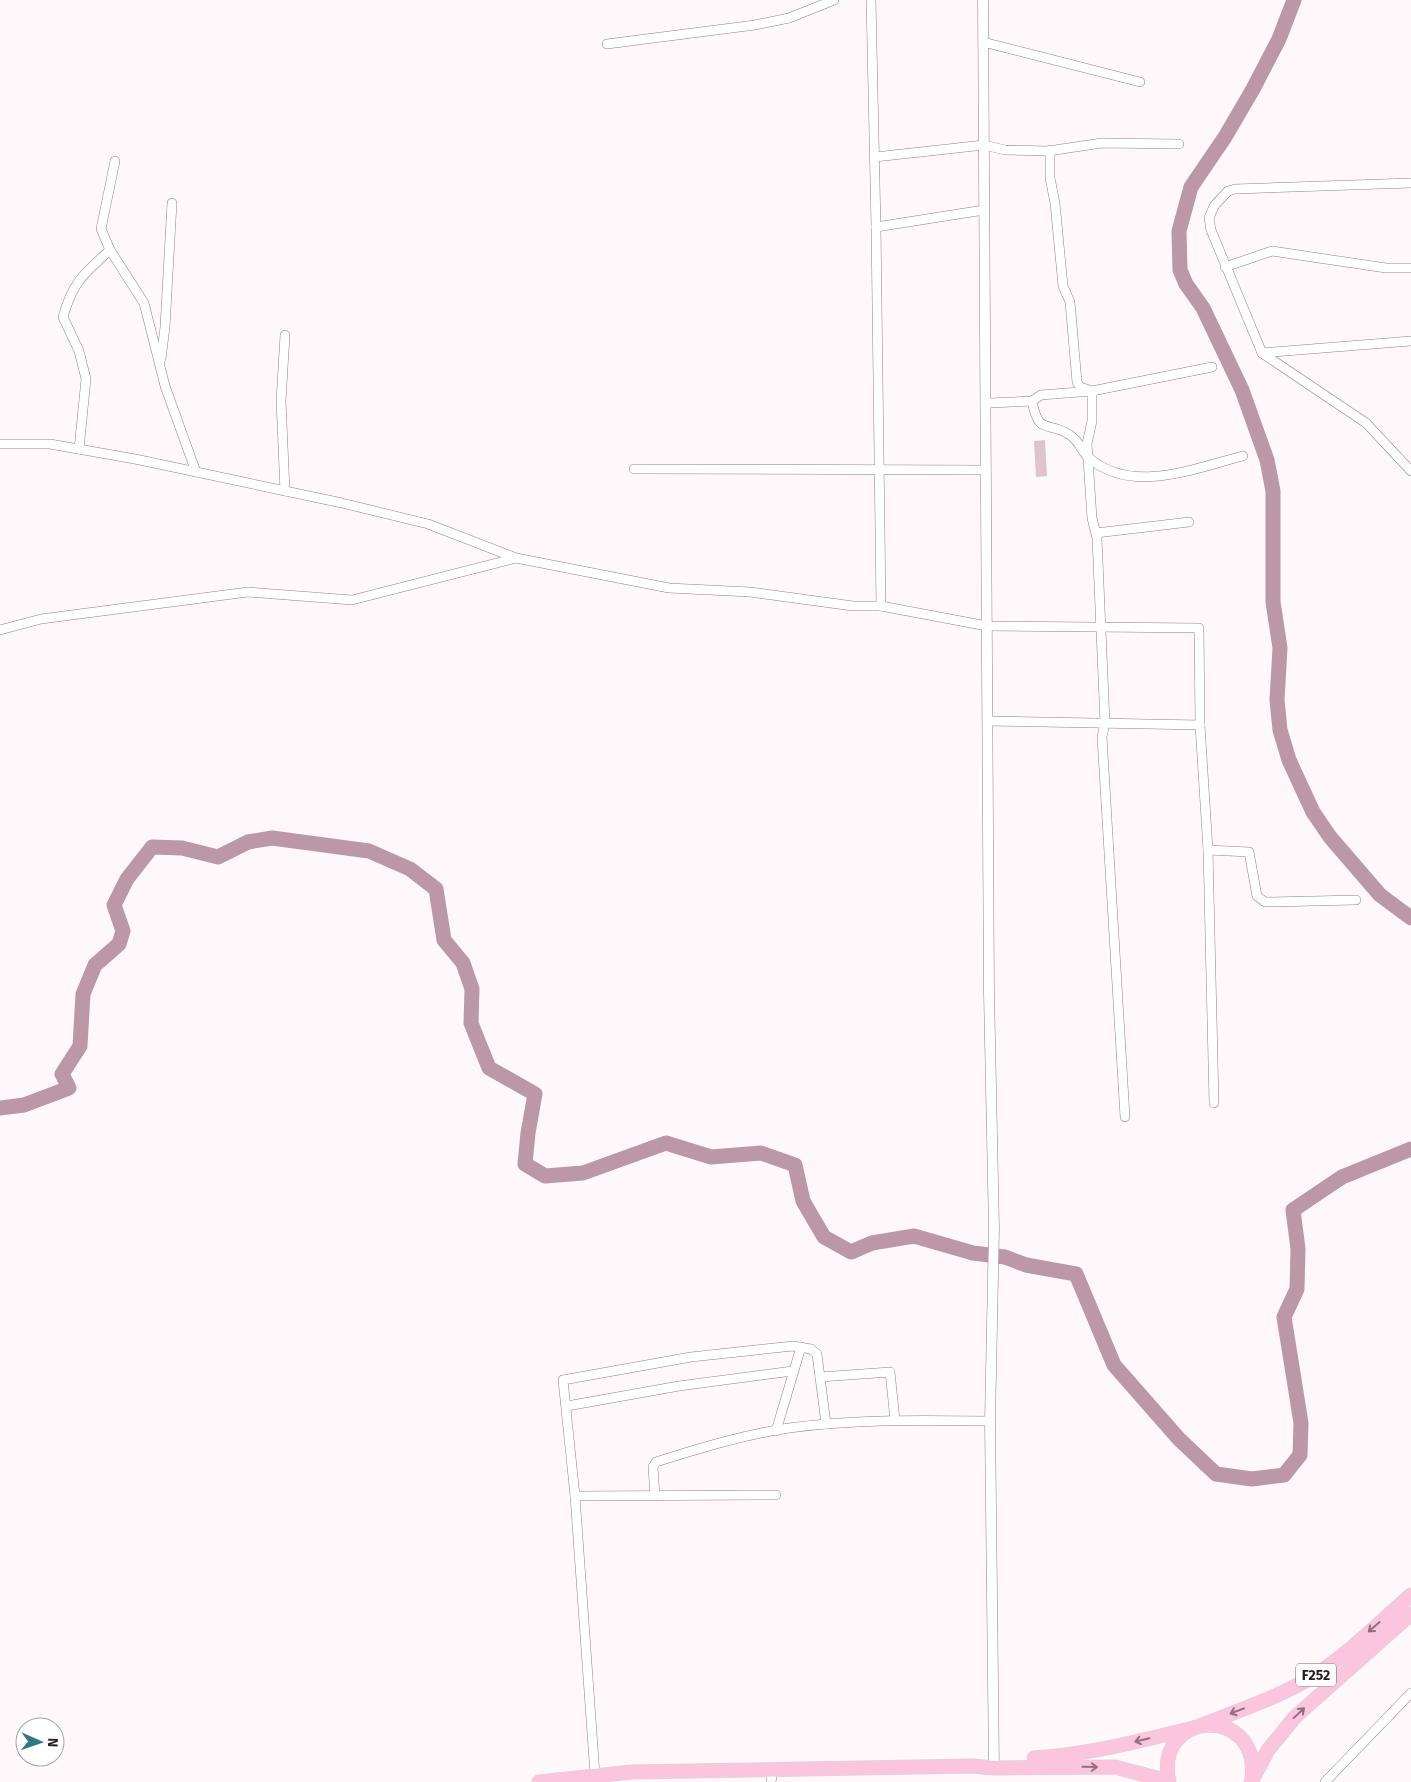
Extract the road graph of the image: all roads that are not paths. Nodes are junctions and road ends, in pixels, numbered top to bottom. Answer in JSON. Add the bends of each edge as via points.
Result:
{"nodes":[{"id":1,"x":834,"y":0,"type":"edge"},
{"id":2,"x":871,"y":0,"type":"edge"},
{"id":3,"x":983,"y":0,"type":"edge"},
{"id":4,"x":983,"y":42,"type":"junction"},
{"id":5,"x":607,"y":44,"type":"dead end"},
{"id":6,"x":1140,"y":82,"type":"dead end"},
{"id":7,"x":1179,"y":144,"type":"dead end"},
{"id":8,"x":984,"y":145,"type":"junction"},
{"id":9,"x":1050,"y":150,"type":"junction"},
{"id":10,"x":875,"y":157,"type":"junction"},
{"id":11,"x":115,"y":161,"type":"dead end"},
{"id":12,"x":1411,"y":182,"type":"edge"},
{"id":13,"x":172,"y":203,"type":"dead end"},
{"id":14,"x":984,"y":210,"type":"junction"},
{"id":15,"x":876,"y":227,"type":"junction"},
{"id":16,"x":110,"y":250,"type":"junction"},
{"id":17,"x":1224,"y":267,"type":"junction"},
{"id":18,"x":1411,"y":268,"type":"edge"},
{"id":19,"x":285,"y":335,"type":"dead end"},
{"id":20,"x":1411,"y":341,"type":"edge"},
{"id":21,"x":1262,"y":353,"type":"junction"},
{"id":22,"x":160,"y":364,"type":"junction"},
{"id":23,"x":1212,"y":367,"type":"dead end"},
{"id":24,"x":1092,"y":391,"type":"junction"},
{"id":25,"x":1032,"y":401,"type":"junction"},
{"id":26,"x":990,"y":403,"type":"dead end"},
{"id":27,"x":0,"y":444,"type":"edge"},
{"id":28,"x":79,"y":449,"type":"junction"},
{"id":29,"x":1243,"y":456,"type":"dead end"},
{"id":30,"x":1088,"y":458,"type":"junction"},
{"id":31,"x":634,"y":469,"type":"dead end"},
{"id":32,"x":880,"y":470,"type":"junction"},
{"id":33,"x":986,"y":470,"type":"junction"},
{"id":34,"x":196,"y":472,"type":"junction"},
{"id":35,"x":1411,"y":472,"type":"edge"},
{"id":36,"x":285,"y":491,"type":"junction"},
{"id":37,"x":1188,"y":522,"type":"dead end"},
{"id":38,"x":1096,"y":533,"type":"junction"},
{"id":39,"x":516,"y":558,"type":"junction"},
{"id":40,"x":881,"y":606,"type":"junction"},
{"id":41,"x":987,"y":626,"type":"junction"},
{"id":42,"x":1102,"y":626,"type":"junction"},
{"id":43,"x":0,"y":630,"type":"edge"},
{"id":44,"x":988,"y":721,"type":"junction"},
{"id":45,"x":1105,"y":722,"type":"junction"},
{"id":46,"x":1200,"y":725,"type":"junction"},
{"id":47,"x":1208,"y":850,"type":"junction"},
{"id":48,"x":1356,"y":900,"type":"dead end"},
{"id":49,"x":1214,"y":1104,"type":"dead end"},
{"id":50,"x":1125,"y":1116,"type":"dead end"},
{"id":51,"x":802,"y":1347,"type":"junction"},
{"id":52,"x":793,"y":1371,"type":"junction"},
{"id":53,"x":820,"y":1377,"type":"junction"},
{"id":54,"x":566,"y":1406,"type":"junction"},
{"id":55,"x":895,"y":1420,"type":"junction"},
{"id":56,"x":990,"y":1421,"type":"junction"},
{"id":57,"x":826,"y":1424,"type":"junction"},
{"id":58,"x":776,"y":1430,"type":"junction"},
{"id":59,"x":575,"y":1496,"type":"junction"},
{"id":60,"x":655,"y":1496,"type":"junction"},
{"id":61,"x":776,"y":1496,"type":"dead end"},
{"id":62,"x":1411,"y":1595,"type":"edge"},
{"id":63,"x":1411,"y":1614,"type":"edge"},
{"id":64,"x":1411,"y":1694,"type":"edge"},
{"id":65,"x":1196,"y":1727,"type":"junction"},
{"id":66,"x":994,"y":1764,"type":"junction"},
{"id":67,"x":594,"y":1775,"type":"junction"},
{"id":68,"x":772,"y":1776,"type":"edge"},
{"id":69,"x":1168,"y":1781,"type":"edge"},
{"id":70,"x":539,"y":1782,"type":"edge"},
{"id":71,"x":1251,"y":1782,"type":"edge"},
{"id":72,"x":1325,"y":1782,"type":"edge"}],
"edges":[{"from":1,"to":5,"type":"street","via":[[772,22]]},
{"from":2,"to":10,"type":"street"},
{"from":3,"to":4,"type":"street"},
{"from":4,"to":6,"type":"street"},
{"from":4,"to":8,"type":"street"},
{"from":7,"to":9,"type":"street","via":[[1102,143]]},
{"from":8,"to":9,"type":"street","via":[[1005,150]]},
{"from":8,"to":10,"type":"street"},
{"from":8,"to":14,"type":"street"},
{"from":9,"to":24,"type":"street","via":[[1050,178],[1063,286],[1070,302],[1078,382],[1080,387]]},
{"from":10,"to":15,"type":"street"},
{"from":11,"to":16,"type":"street","via":[[102,229]]},
{"from":12,"to":17,"type":"street","via":[[1228,191],[1214,206],[1209,218]]},
{"from":13,"to":22,"type":"street"},
{"from":14,"to":15,"type":"street"},
{"from":14,"to":33,"type":"street"},
{"from":15,"to":32,"type":"street"},
{"from":16,"to":22,"type":"street","via":[[144,303]]},
{"from":16,"to":28,"type":"street","via":[[78,280],[63,317],[79,351],[86,378]]},
{"from":17,"to":18,"type":"street","via":[[1272,251],[1386,268]]},
{"from":17,"to":21,"type":"street"},
{"from":19,"to":36,"type":"street","via":[[280,401]]},
{"from":20,"to":21,"type":"street"},
{"from":21,"to":35,"type":"street","via":[[1366,423]]},
{"from":22,"to":34,"type":"street"},
{"from":23,"to":24,"type":"street"},
{"from":24,"to":25,"type":"street","via":[[1053,392]]},
{"from":24,"to":30,"type":"street"},
{"from":25,"to":26,"type":"street"},
{"from":25,"to":30,"type":"street","via":[[1035,418],[1045,427],[1064,431],[1080,442]]},
{"from":27,"to":28,"type":"street","via":[[50,444]]},
{"from":28,"to":34,"type":"street"},
{"from":29,"to":30,"type":"street","via":[[1138,478],[1115,473]]},
{"from":30,"to":38,"type":"street"},
{"from":31,"to":32,"type":"street"},
{"from":32,"to":33,"type":"street"},
{"from":32,"to":40,"type":"street"},
{"from":33,"to":41,"type":"street"},
{"from":34,"to":36,"type":"street"},
{"from":36,"to":39,"type":"street","via":[[428,524]]},
{"from":37,"to":38,"type":"street"},
{"from":38,"to":42,"type":"street"},
{"from":39,"to":40,"type":"street","via":[[669,588],[750,592],[853,606]]},
{"from":39,"to":43,"type":"street","via":[[352,600],[248,592],[42,619]]},
{"from":40,"to":41,"type":"street"},
{"from":41,"to":42,"type":"street"},
{"from":41,"to":44,"type":"street"},
{"from":42,"to":45,"type":"street"},
{"from":42,"to":46,"type":"street","via":[[1199,628]]},
{"from":44,"to":45,"type":"street"},
{"from":44,"to":56,"type":"street","via":[[994,1229]]},
{"from":45,"to":46,"type":"street"},
{"from":45,"to":50,"type":"street","via":[[1102,737]]},
{"from":46,"to":47,"type":"street"},
{"from":47,"to":48,"type":"street","via":[[1249,852],[1257,896],[1265,902]]},
{"from":47,"to":49,"type":"street"},
{"from":51,"to":52,"type":"street"},
{"from":51,"to":53,"type":"street","via":[[815,1351]]},
{"from":51,"to":54,"type":"street","via":[[691,1357],[565,1378],[562,1385]]},
{"from":52,"to":54,"type":"street","via":[[679,1386]]},
{"from":52,"to":58,"type":"street"},
{"from":53,"to":55,"type":"street","via":[[890,1372]]},
{"from":53,"to":57,"type":"street"},
{"from":54,"to":59,"type":"street"},
{"from":55,"to":56,"type":"street"},
{"from":55,"to":57,"type":"street"},
{"from":56,"to":66,"type":"street"},
{"from":57,"to":58,"type":"street"},
{"from":58,"to":60,"type":"street","via":[[726,1440],[656,1462],[653,1467]]},
{"from":59,"to":60,"type":"street"},
{"from":59,"to":67,"type":"street"},
{"from":60,"to":61,"type":"street"},
{"from":62,"to":65,"type":"main road","number":"F252","one_way":true,"via":[[1347,1652],[1315,1675],[1285,1692]]},
{"from":71,"to":63,"type":"main road","number":"F252","one_way":true,"via":[[1278,1735],[1295,1717]]},
{"from":64,"to":72,"type":"street"},
{"from":65,"to":66,"type":"main road","one_way":true,"via":[[1065,1756]]},
{"from":65,"to":69,"type":"main road","number":"F252","via":[[1178,1738],[1170,1751],[1166,1766]]},
{"from":65,"to":71,"type":"main road","number":"F252","via":[[1220,1725],[1236,1733],[1248,1746],[1253,1764]]},
{"from":66,"to":68,"type":"main road"},
{"from":66,"to":69,"type":"main road","one_way":true,"via":[[1114,1768]]},
{"from":67,"to":68,"type":"main road","via":[[700,1769]]},
{"from":67,"to":70,"type":"main road"}]}
